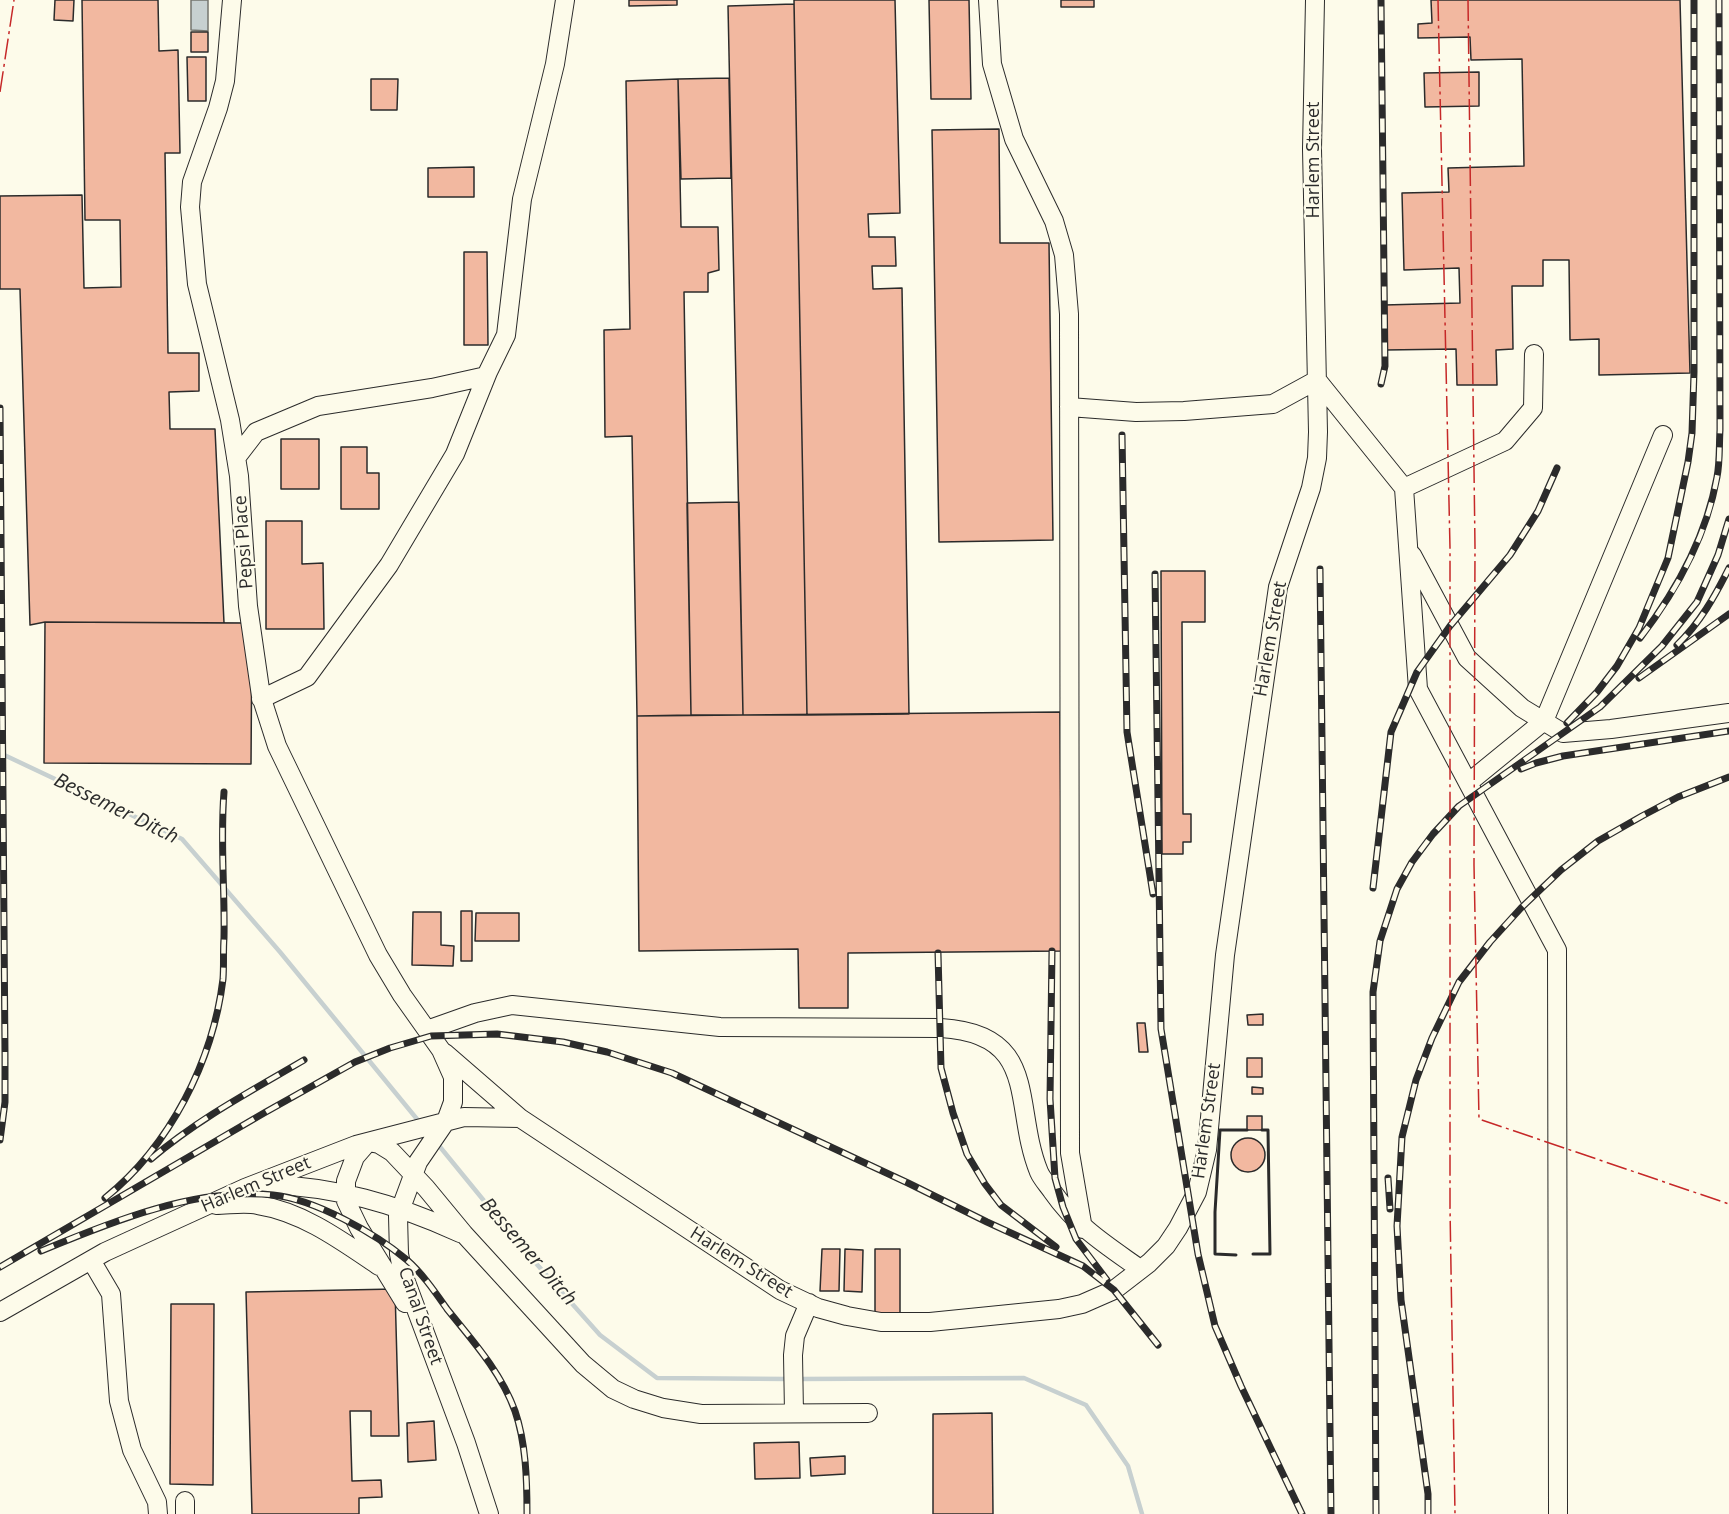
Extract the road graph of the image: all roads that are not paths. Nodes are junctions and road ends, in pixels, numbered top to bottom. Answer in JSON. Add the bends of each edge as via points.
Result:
{"nodes":[{"id":1,"x":232,"y":0,"type":"edge"},
{"id":2,"x":565,"y":0,"type":"edge"},
{"id":3,"x":988,"y":0,"type":"edge"},
{"id":4,"x":1314,"y":0,"type":"edge"},
{"id":5,"x":1534,"y":354,"type":"dead end"},
{"id":6,"x":488,"y":372,"type":"junction"},
{"id":7,"x":1317,"y":380,"type":"junction"},
{"id":8,"x":1069,"y":407,"type":"junction"},
{"id":9,"x":1663,"y":435,"type":"dead end"},
{"id":10,"x":236,"y":458,"type":"junction"},
{"id":11,"x":1404,"y":488,"type":"junction"},
{"id":12,"x":1408,"y":547,"type":"junction"},
{"id":13,"x":261,"y":699,"type":"junction"},
{"id":14,"x":1729,"y":713,"type":"edge"},
{"id":15,"x":1544,"y":721,"type":"junction"},
{"id":16,"x":1468,"y":783,"type":"junction"},
{"id":17,"x":427,"y":1030,"type":"junction"},
{"id":18,"x":441,"y":1050,"type":"junction"},
{"id":19,"x":520,"y":1118,"type":"junction"},
{"id":20,"x":446,"y":1121,"type":"junction"},
{"id":21,"x":368,"y":1142,"type":"junction"},
{"id":22,"x":303,"y":1165,"type":"junction"},
{"id":23,"x":413,"y":1174,"type":"junction"},
{"id":24,"x":256,"y":1184,"type":"junction"},
{"id":25,"x":293,"y":1185,"type":"junction"},
{"id":26,"x":346,"y":1194,"type":"junction"},
{"id":27,"x":208,"y":1205,"type":"junction"},
{"id":28,"x":401,"y":1209,"type":"junction"},
{"id":29,"x":303,"y":1218,"type":"junction"},
{"id":30,"x":1083,"y":1229,"type":"junction"},
{"id":31,"x":464,"y":1234,"type":"junction"},
{"id":32,"x":92,"y":1260,"type":"junction"},
{"id":33,"x":1140,"y":1269,"type":"junction"},
{"id":34,"x":385,"y":1270,"type":"junction"},
{"id":35,"x":809,"y":1304,"type":"junction"},
{"id":36,"x":0,"y":1312,"type":"edge"},
{"id":37,"x":425,"y":1335,"type":"junction"},
{"id":38,"x":794,"y":1413,"type":"junction"},
{"id":39,"x":868,"y":1413,"type":"dead end"},
{"id":40,"x":158,"y":1514,"type":"edge"},
{"id":41,"x":489,"y":1514,"type":"edge"},
{"id":42,"x":1558,"y":1514,"type":"edge"}],
"edges":[{"from":1,"to":10,"type":"lane","name":"Pepsi Place","via":[[225,81],[192,182],[190,207],[197,284]]},
{"from":2,"to":6,"type":"lane","via":[[555,64],[522,199],[506,334]]},
{"from":3,"to":8,"type":"lane","via":[[992,64],[1014,139],[1054,220],[1064,255],[1069,314]]},
{"from":4,"to":7,"type":"lane","name":"Harlem Street","via":[[1312,150]]},
{"from":5,"to":11,"type":"lane","via":[[1533,408],[1505,441]]},
{"from":6,"to":10,"type":"lane","via":[[486,376],[432,388],[318,406],[256,432]]},
{"from":6,"to":13,"type":"lane","via":[[455,454],[389,565],[307,677]]},
{"from":7,"to":8,"type":"lane","via":[[1273,404],[1136,412]]},
{"from":7,"to":11,"type":"lane"},
{"from":7,"to":33,"type":"lane","name":"Harlem Street","via":[[1317,458],[1278,587],[1258,714],[1225,955],[1207,1150],[1190,1208],[1166,1246]]},
{"from":8,"to":30,"type":"lane","via":[[1070,1153]]},
{"from":9,"to":15,"type":"lane"},
{"from":10,"to":13,"type":"lane","name":"Pepsi Place","via":[[248,606]]},
{"from":11,"to":12,"type":"lane"},
{"from":12,"to":15,"type":"lane","via":[[1467,658],[1522,708]]},
{"from":12,"to":16,"type":"lane","via":[[1418,689]]},
{"from":13,"to":17,"type":"lane","name":"Pepsi Place","via":[[277,746],[378,955]]},
{"from":14,"to":15,"type":"lane","via":[[1563,733]]},
{"from":15,"to":16,"type":"lane"},
{"from":16,"to":42,"type":"lane","via":[[1557,950]]},
{"from":17,"to":18,"type":"lane","name":"Pepsi Place"},
{"from":17,"to":30,"type":"lane","via":[[512,1005],[720,1027],[941,1028],[982,1035],[1006,1052],[1020,1081],[1040,1173]]},
{"from":18,"to":19,"type":"lane"},
{"from":18,"to":20,"type":"lane","via":[[453,1077],[453,1102]]},
{"from":19,"to":20,"type":"lane","name":"Harlem Street","via":[[464,1117]]},
{"from":19,"to":35,"type":"lane","name":"Harlem Street","via":[[780,1290]]},
{"from":20,"to":21,"type":"lane","name":"Harlem Street"},
{"from":20,"to":23,"type":"lane","name":"Canal Street"},
{"from":21,"to":22,"type":"lane","name":"Harlem Street"},
{"from":21,"to":23,"type":"lane","via":[[392,1152]]},
{"from":21,"to":26,"type":"lane","via":[[355,1157],[346,1181]]},
{"from":22,"to":24,"type":"lane","name":"Harlem Street"},
{"from":22,"to":25,"type":"lane"},
{"from":23,"to":28,"type":"lane","name":"Canal Street"},
{"from":23,"to":31,"type":"lane"},
{"from":24,"to":25,"type":"lane"},
{"from":24,"to":27,"type":"lane","name":"Harlem Street"},
{"from":25,"to":26,"type":"lane"},
{"from":25,"to":29,"type":"lane","via":[[292,1199]]},
{"from":26,"to":28,"type":"lane"},
{"from":26,"to":34,"type":"lane","via":[[359,1228]]},
{"from":27,"to":29,"type":"lane","via":[[256,1204]]},
{"from":27,"to":32,"type":"lane","name":"Harlem Street"},
{"from":28,"to":31,"type":"lane"},
{"from":28,"to":37,"type":"lane","name":"Canal Street","via":[[398,1240],[403,1274]]},
{"from":29,"to":34,"type":"lane"},
{"from":30,"to":33,"type":"lane"},
{"from":31,"to":38,"type":"lane","via":[[583,1364],[613,1389],[663,1408],[701,1414]]},
{"from":32,"to":36,"type":"lane","name":"Harlem Street"},
{"from":32,"to":40,"type":"lane","via":[[111,1294],[119,1401],[132,1450],[157,1502]]},
{"from":33,"to":35,"type":"lane","name":"Harlem Street","via":[[1114,1290],[1082,1304],[999,1316],[881,1322]]},
{"from":34,"to":37,"type":"lane"},
{"from":35,"to":38,"type":"lane","via":[[795,1336]]},
{"from":37,"to":41,"type":"lane","name":"Canal Street"},
{"from":38,"to":39,"type":"lane"}]}
